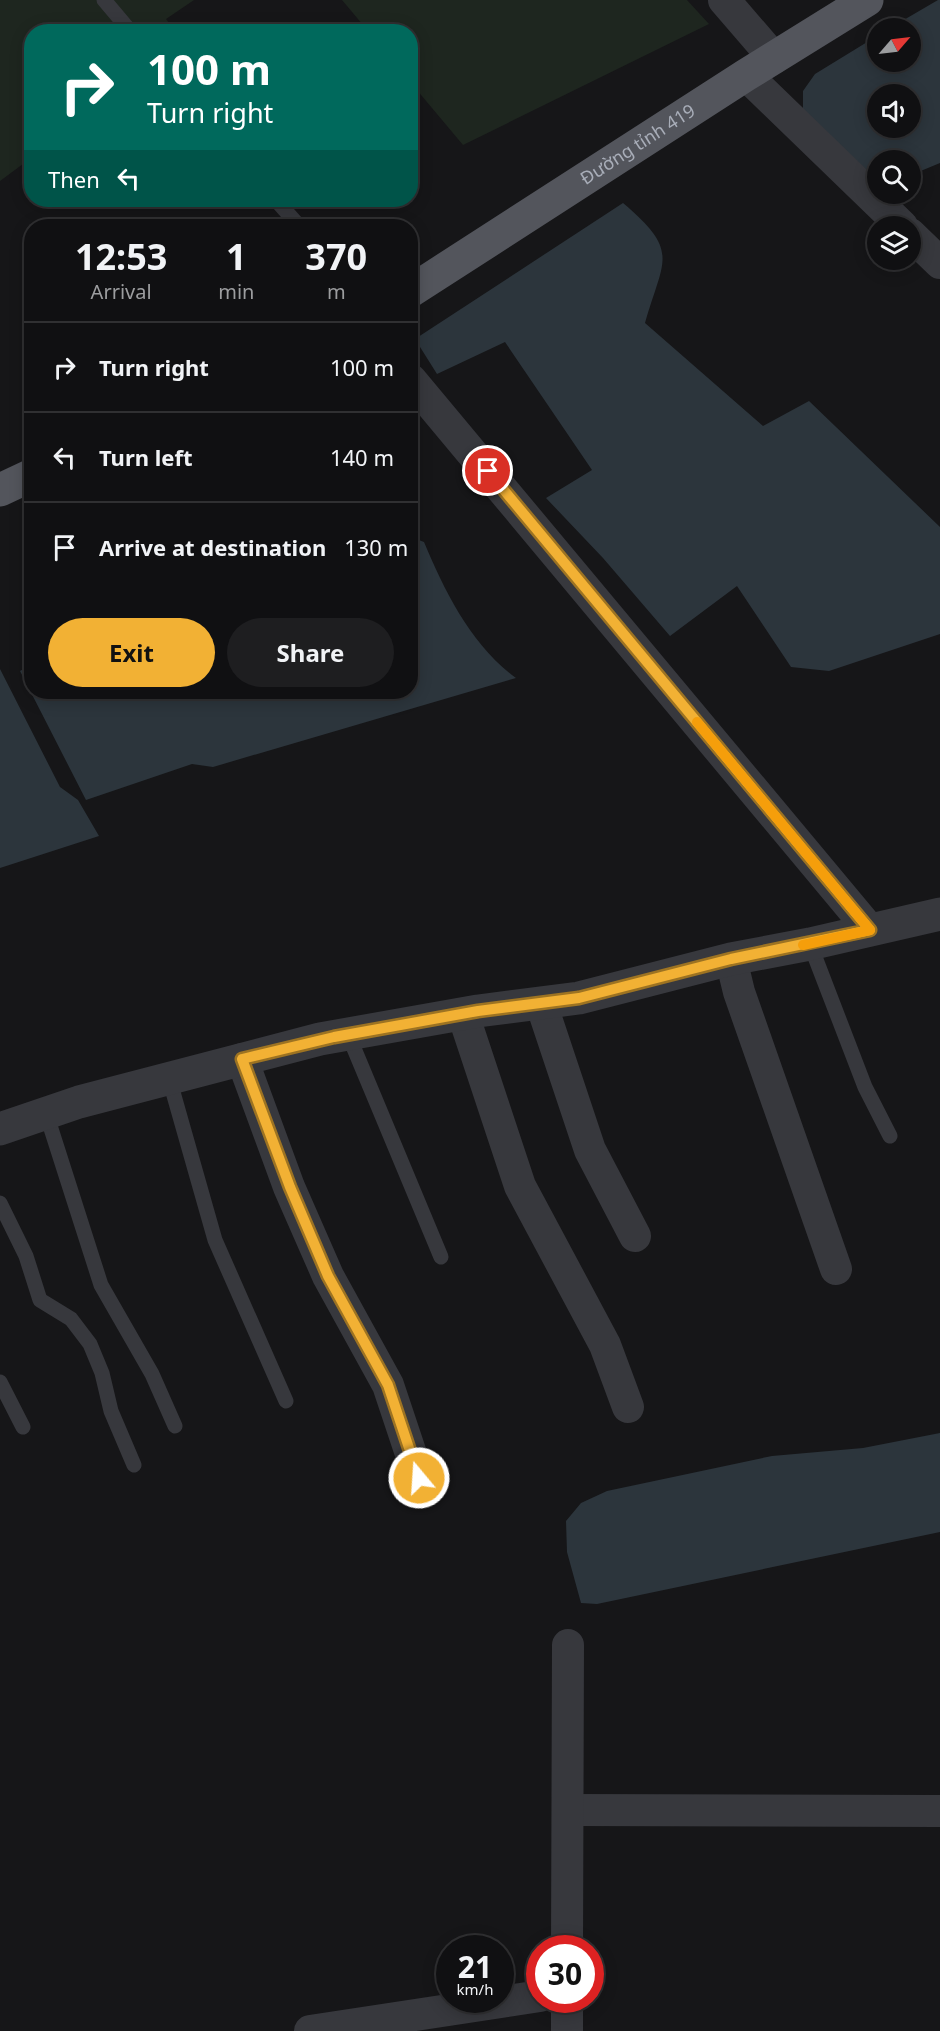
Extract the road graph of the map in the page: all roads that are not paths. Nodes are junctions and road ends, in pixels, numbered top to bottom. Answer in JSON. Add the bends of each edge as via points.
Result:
{"nodes":[{"id":1,"x":104,"y":0,"type":"edge"},
{"id":2,"x":724,"y":0,"type":"edge"},
{"id":3,"x":867,"y":0,"type":"edge"},
{"id":4,"x":124,"y":24,"type":"edge"},
{"id":5,"x":774,"y":58,"type":"junction"},
{"id":6,"x":746,"y":75,"type":"junction"},
{"id":7,"x":282,"y":207,"type":"edge"},
{"id":8,"x":892,"y":216,"type":"edge"},
{"id":9,"x":293,"y":219,"type":"edge"},
{"id":10,"x":921,"y":245,"type":"edge"},
{"id":11,"x":940,"y":263,"type":"edge"},
{"id":12,"x":418,"y":286,"type":"edge"},
{"id":13,"x":418,"y":388,"type":"edge"},
{"id":14,"x":24,"y":479,"type":"edge"},
{"id":15,"x":0,"y":490,"type":"edge"},
{"id":16,"x":940,"y":914,"type":"edge"},
{"id":17,"x":870,"y":930,"type":"junction"},
{"id":18,"x":810,"y":944,"type":"junction"},
{"id":19,"x":731,"y":959,"type":"junction"},
{"id":20,"x":541,"y":1003,"type":"junction"},
{"id":21,"x":463,"y":1014,"type":"junction"},
{"id":22,"x":348,"y":1034,"type":"junction"},
{"id":23,"x":242,"y":1059,"type":"junction"},
{"id":24,"x":169,"y":1078,"type":"junction"},
{"id":25,"x":46,"y":1113,"type":"junction"},
{"id":26,"x":0,"y":1129,"type":"edge"},
{"id":27,"x":890,"y":1136,"type":"dead end"},
{"id":28,"x":0,"y":1203,"type":"edge"},
{"id":29,"x":636,"y":1236,"type":"dead end"},
{"id":30,"x":441,"y":1257,"type":"dead end"},
{"id":31,"x":836,"y":1269,"type":"dead end"},
{"id":32,"x":0,"y":1383,"type":"edge"},
{"id":33,"x":286,"y":1401,"type":"dead end"},
{"id":34,"x":628,"y":1407,"type":"dead end"},
{"id":35,"x":175,"y":1426,"type":"dead end"},
{"id":36,"x":23,"y":1427,"type":"dead end"},
{"id":37,"x":134,"y":1465,"type":"dead end"},
{"id":38,"x":419,"y":1478,"type":"dead end"},
{"id":39,"x":568,"y":1645,"type":"dead end"},
{"id":40,"x":569,"y":1809,"type":"junction"},
{"id":41,"x":940,"y":1811,"type":"edge"},
{"id":42,"x":567,"y":1935,"type":"edge"},
{"id":43,"x":526,"y":1998,"type":"edge"},
{"id":44,"x":567,"y":2013,"type":"edge"},
{"id":45,"x":310,"y":2031,"type":"edge"},
{"id":46,"x":567,"y":2031,"type":"edge"}],
"edges":[{"from":1,"to":4,"type":"lane"},
{"from":2,"to":5,"type":"street"},
{"from":3,"to":5,"type":"main road","name":"Đường tỉnh 419"},
{"from":5,"to":6,"type":"main road","name":"Đường tỉnh 419"},
{"from":6,"to":8,"type":"street"},
{"from":6,"to":12,"type":"main road","name":"Đường tỉnh 419"},
{"from":7,"to":9,"type":"lane"},
{"from":10,"to":11,"type":"street"},
{"from":13,"to":17,"type":"street"},
{"from":14,"to":15,"type":"main road"},
{"from":16,"to":17,"type":"street"},
{"from":17,"to":18,"type":"street"},
{"from":18,"to":19,"type":"street"},
{"from":18,"to":27,"type":"lane","via":[[865,1087]]},
{"from":19,"to":20,"type":"street","via":[[579,998]]},
{"from":19,"to":31,"type":"street","via":[[746,1014]]},
{"from":20,"to":21,"type":"street"},
{"from":20,"to":29,"type":"street","via":[[590,1150]]},
{"from":21,"to":22,"type":"street"},
{"from":21,"to":34,"type":"street","via":[[520,1186],[605,1346]]},
{"from":22,"to":23,"type":"street"},
{"from":22,"to":30,"type":"lane"},
{"from":23,"to":24,"type":"street"},
{"from":23,"to":38,"type":"street","via":[[328,1276],[388,1385]]},
{"from":24,"to":25,"type":"street"},
{"from":24,"to":33,"type":"lane","via":[[215,1240]]},
{"from":25,"to":26,"type":"street"},
{"from":25,"to":35,"type":"lane","via":[[101,1285],[152,1374]]},
{"from":28,"to":37,"type":"lane","via":[[26,1256],[40,1300],[71,1319],[90,1344],[111,1411]]},
{"from":32,"to":36,"type":"lane"},
{"from":39,"to":40,"type":"street"},
{"from":40,"to":41,"type":"street"},
{"from":40,"to":42,"type":"street"},
{"from":43,"to":45,"type":"street"},
{"from":44,"to":46,"type":"street"}]}
